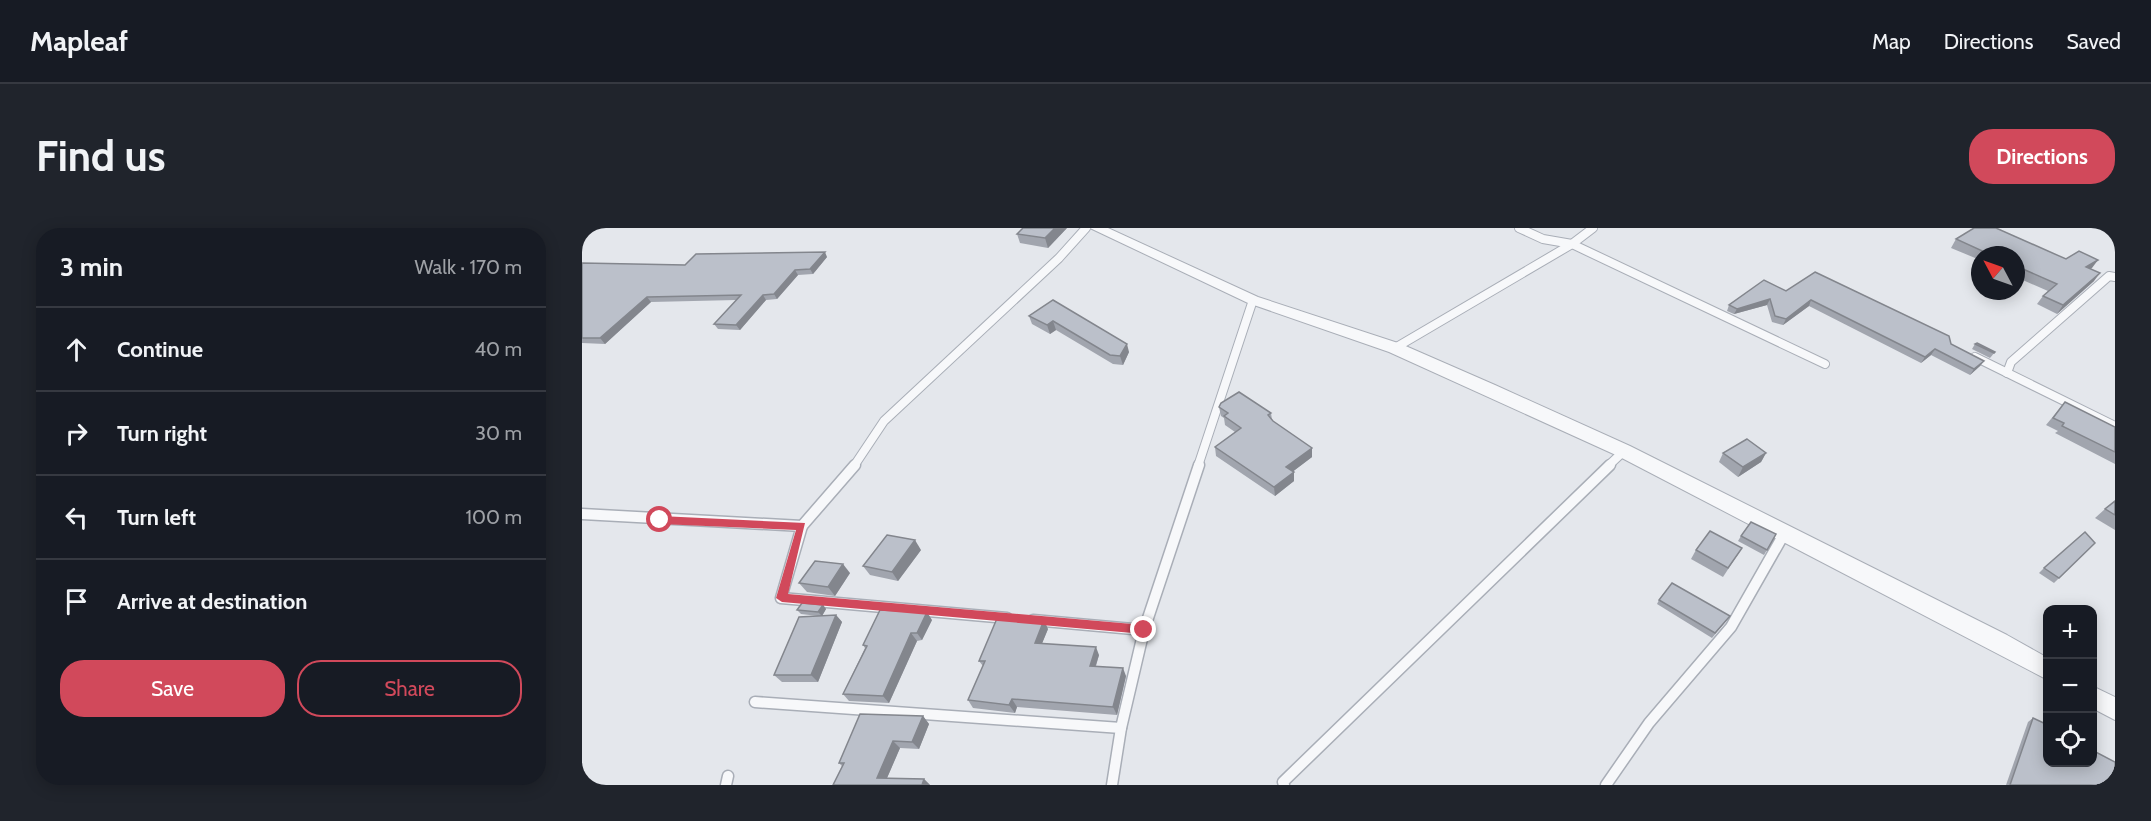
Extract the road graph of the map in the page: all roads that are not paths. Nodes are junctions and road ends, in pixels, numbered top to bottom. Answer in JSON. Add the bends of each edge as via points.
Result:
{"nodes":[{"id":1,"x":1086,"y":228,"type":"edge"},
{"id":2,"x":1097,"y":228,"type":"edge"},
{"id":3,"x":1519,"y":228,"type":"edge"},
{"id":4,"x":1593,"y":228,"type":"edge"},
{"id":5,"x":1572,"y":244,"type":"junction"},
{"id":6,"x":2115,"y":277,"type":"edge"},
{"id":7,"x":1253,"y":300,"type":"junction"},
{"id":8,"x":1395,"y":348,"type":"junction"},
{"id":9,"x":1969,"y":355,"type":"edge"},
{"id":10,"x":1826,"y":364,"type":"dead end"},
{"id":11,"x":2007,"y":373,"type":"junction"},
{"id":12,"x":2115,"y":426,"type":"edge"},
{"id":13,"x":1624,"y":451,"type":"junction"},
{"id":14,"x":582,"y":514,"type":"edge"},
{"id":15,"x":802,"y":526,"type":"junction"},
{"id":16,"x":1784,"y":534,"type":"junction"},
{"id":17,"x":1016,"y":618,"type":"edge"},
{"id":18,"x":1027,"y":619,"type":"edge"},
{"id":19,"x":1144,"y":630,"type":"junction"},
{"id":20,"x":2043,"y":667,"type":"edge"},
{"id":21,"x":2097,"y":699,"type":"edge"},
{"id":22,"x":755,"y":702,"type":"dead end"},
{"id":23,"x":2115,"y":709,"type":"edge"},
{"id":24,"x":1121,"y":728,"type":"junction"},
{"id":25,"x":1115,"y":782,"type":"edge"},
{"id":26,"x":1284,"y":785,"type":"edge"},
{"id":27,"x":1606,"y":785,"type":"edge"}],
"edges":[{"from":1,"to":15,"type":"lane","via":[[1059,258],[884,421],[850,472]]},
{"from":2,"to":7,"type":"street"},
{"from":3,"to":5,"type":"lane","via":[[1543,239]]},
{"from":4,"to":5,"type":"lane"},
{"from":5,"to":8,"type":"lane"},
{"from":5,"to":10,"type":"lane"},
{"from":6,"to":11,"type":"lane","via":[[2109,276],[2011,362]]},
{"from":7,"to":8,"type":"street"},
{"from":7,"to":19,"type":"lane"},
{"from":8,"to":13,"type":"street"},
{"from":9,"to":11,"type":"lane"},
{"from":11,"to":12,"type":"lane"},
{"from":13,"to":16,"type":"street"},
{"from":13,"to":26,"type":"lane"},
{"from":14,"to":15,"type":"lane"},
{"from":15,"to":17,"type":"lane","via":[[782,598]]},
{"from":16,"to":20,"type":"street"},
{"from":16,"to":27,"type":"lane","via":[[1731,627],[1649,723]]},
{"from":18,"to":19,"type":"lane"},
{"from":19,"to":24,"type":"lane"},
{"from":21,"to":23,"type":"street"},
{"from":22,"to":24,"type":"lane"},
{"from":24,"to":25,"type":"lane"}]}
